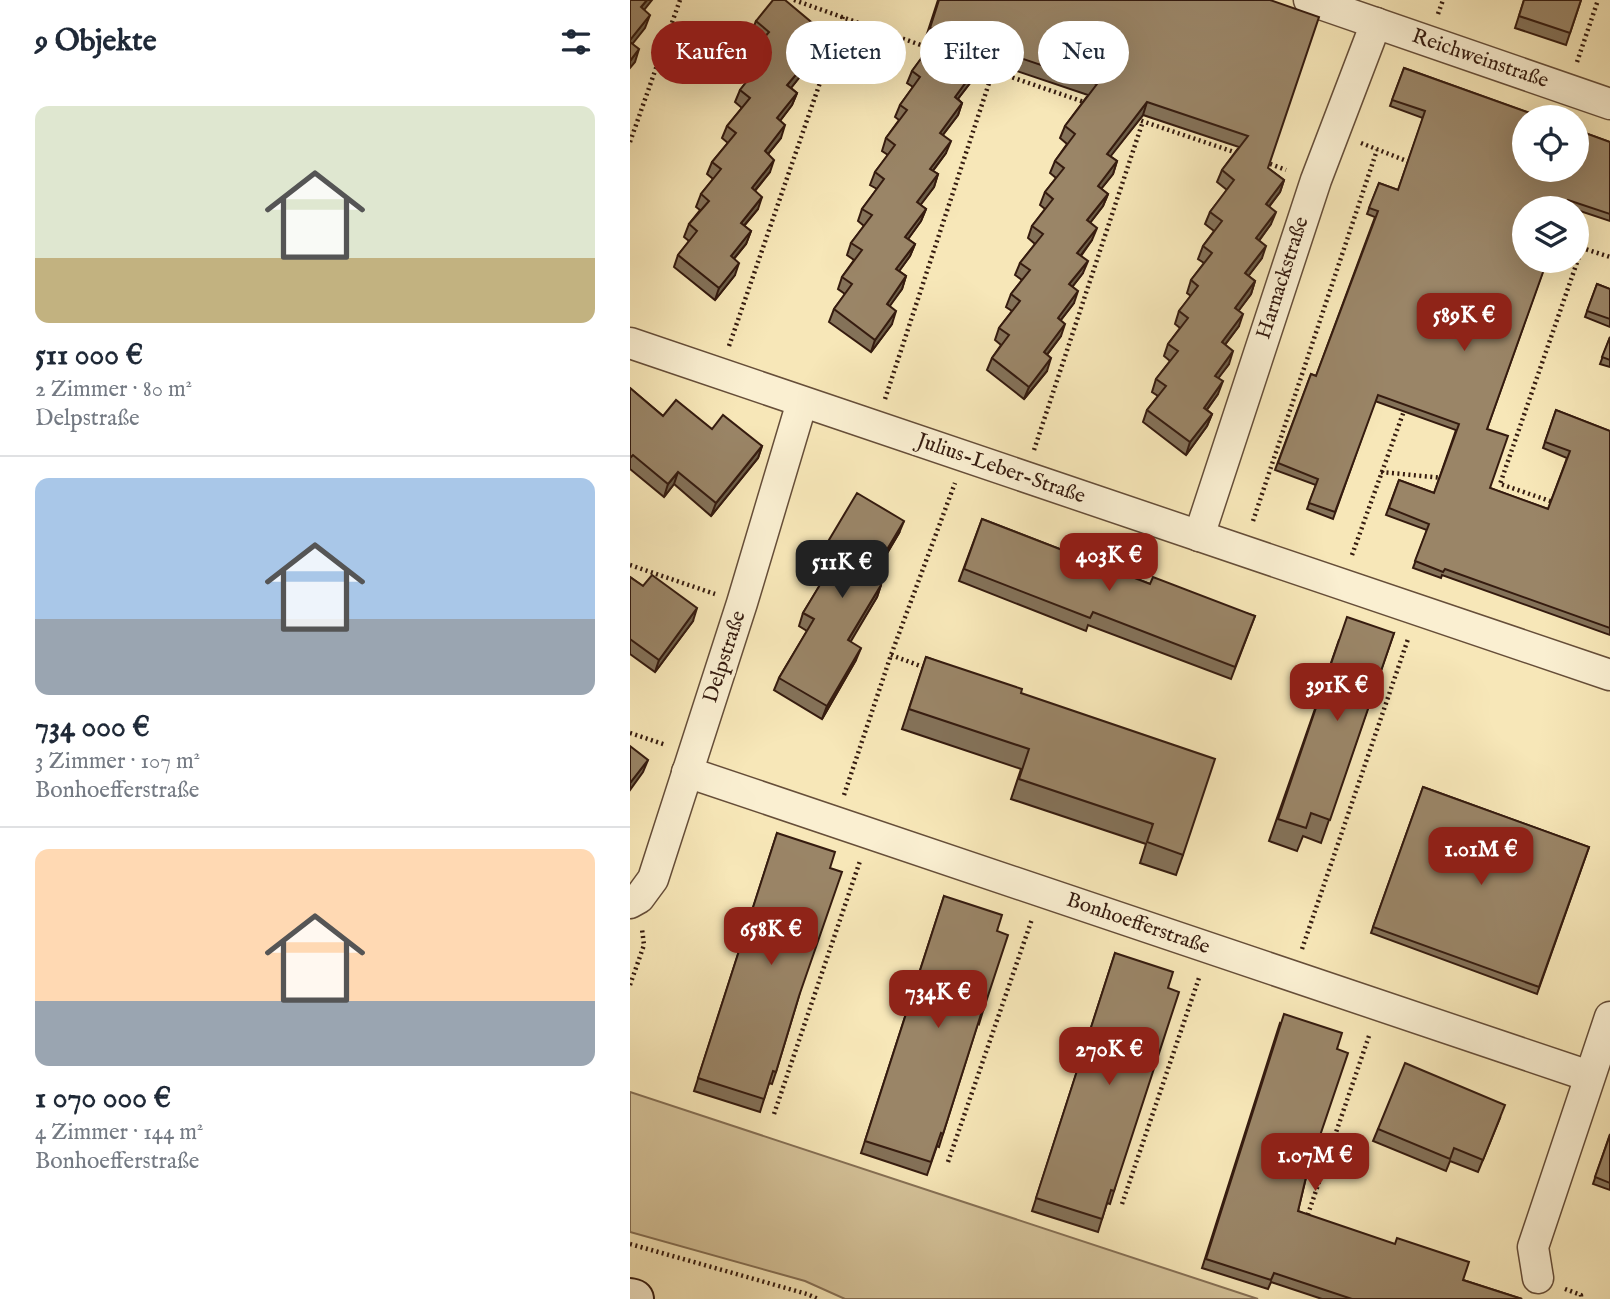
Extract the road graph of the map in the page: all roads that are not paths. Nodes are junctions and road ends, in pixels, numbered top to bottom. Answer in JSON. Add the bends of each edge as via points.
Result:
{"nodes":[{"id":1,"x":1310,"y":0,"type":"edge"},
{"id":2,"x":1376,"y":23,"type":"junction"},
{"id":3,"x":1610,"y":104,"type":"edge"},
{"id":4,"x":630,"y":344,"type":"edge"},
{"id":5,"x":802,"y":402,"type":"junction"},
{"id":6,"x":1199,"y":536,"type":"junction"},
{"id":7,"x":1610,"y":675,"type":"edge"},
{"id":8,"x":687,"y":772,"type":"junction"},
{"id":9,"x":634,"y":900,"type":"edge"},
{"id":10,"x":1610,"y":1017,"type":"edge"},
{"id":11,"x":1590,"y":1076,"type":"junction"},
{"id":12,"x":1538,"y":1278,"type":"dead end"}],
"edges":[{"from":1,"to":2,"type":"street","name":"Reichweinstraße"},
{"from":2,"to":3,"type":"street","name":"Reichweinstraße"},
{"from":2,"to":6,"type":"street","name":"Harnackstraße","via":[[1316,180]]},
{"from":4,"to":5,"type":"street","name":"Julius-Leber-Straße"},
{"from":5,"to":6,"type":"street","name":"Julius-Leber-Straße"},
{"from":5,"to":8,"type":"street","name":"Delpstraße"},
{"from":6,"to":7,"type":"street","name":"Julius-Leber-Straße"},
{"from":8,"to":9,"type":"street","name":"Delpstraße","via":[[653,879]]},
{"from":8,"to":11,"type":"street","name":"Bonhoefferstraße"},
{"from":10,"to":11,"type":"street"},
{"from":11,"to":12,"type":"street","via":[[1534,1247]]}]}
